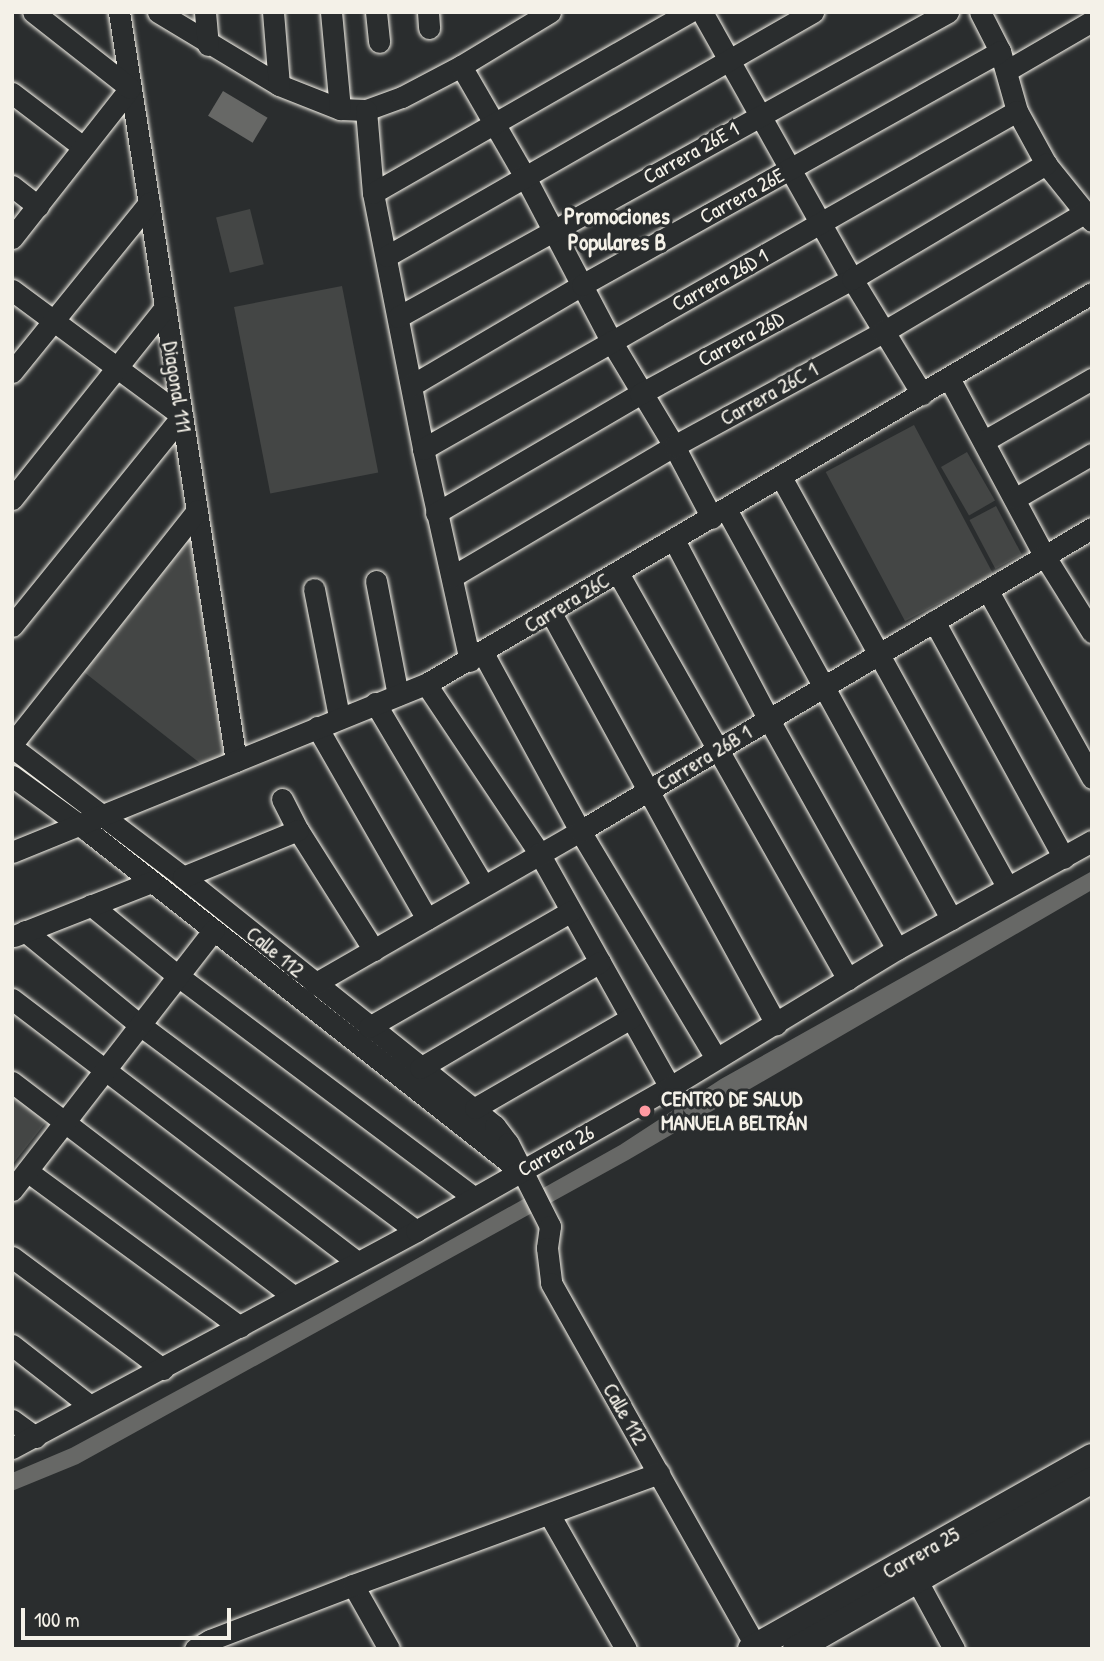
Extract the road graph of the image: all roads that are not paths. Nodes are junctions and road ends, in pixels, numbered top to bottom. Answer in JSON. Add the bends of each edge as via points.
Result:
{"nodes":[{"id":1,"x":33,"y":12,"type":"edge"},
{"id":2,"x":119,"y":12,"type":"edge"},
{"id":3,"x":159,"y":12,"type":"edge"},
{"id":4,"x":205,"y":12,"type":"edge"},
{"id":5,"x":273,"y":12,"type":"edge"},
{"id":6,"x":331,"y":12,"type":"edge"},
{"id":7,"x":376,"y":12,"type":"edge"},
{"id":8,"x":550,"y":12,"type":"edge"},
{"id":9,"x":689,"y":12,"type":"edge"},
{"id":10,"x":702,"y":12,"type":"edge"},
{"id":11,"x":813,"y":12,"type":"edge"},
{"id":12,"x":948,"y":12,"type":"edge"},
{"id":13,"x":980,"y":12,"type":"edge"},
{"id":14,"x":527,"y":19,"type":"edge"},
{"id":15,"x":1092,"y":21,"type":"edge"},
{"id":16,"x":379,"y":42,"type":"dead end"},
{"id":17,"x":208,"y":45,"type":"junction"},
{"id":18,"x":731,"y":60,"type":"junction"},
{"id":19,"x":1003,"y":61,"type":"junction"},
{"id":20,"x":461,"y":66,"type":"junction"},
{"id":21,"x":279,"y":85,"type":"junction"},
{"id":22,"x":131,"y":88,"type":"junction"},
{"id":23,"x":12,"y":93,"type":"edge"},
{"id":24,"x":340,"y":108,"type":"junction"},
{"id":25,"x":366,"y":110,"type":"junction"},
{"id":26,"x":1017,"y":111,"type":"junction"},
{"id":27,"x":761,"y":114,"type":"junction"},
{"id":28,"x":496,"y":125,"type":"junction"},
{"id":29,"x":83,"y":147,"type":"junction"},
{"id":30,"x":1046,"y":164,"type":"junction"},
{"id":31,"x":790,"y":170,"type":"junction"},
{"id":32,"x":524,"y":174,"type":"junction"},
{"id":33,"x":12,"y":186,"type":"edge"},
{"id":34,"x":373,"y":193,"type":"junction"},
{"id":35,"x":149,"y":203,"type":"junction"},
{"id":36,"x":38,"y":206,"type":"junction"},
{"id":37,"x":1089,"y":216,"type":"edge"},
{"id":38,"x":821,"y":224,"type":"junction"},
{"id":39,"x":554,"y":230,"type":"junction"},
{"id":40,"x":12,"y":238,"type":"edge"},
{"id":41,"x":387,"y":256,"type":"junction"},
{"id":42,"x":852,"y":279,"type":"junction"},
{"id":43,"x":582,"y":285,"type":"junction"},
{"id":44,"x":12,"y":290,"type":"edge"},
{"id":45,"x":1092,"y":293,"type":"edge"},
{"id":46,"x":165,"y":307,"type":"junction"},
{"id":47,"x":398,"y":317,"type":"junction"},
{"id":48,"x":52,"y":320,"type":"junction"},
{"id":49,"x":883,"y":332,"type":"junction"},
{"id":50,"x":611,"y":341,"type":"junction"},
{"id":51,"x":115,"y":368,"type":"junction"},
{"id":52,"x":12,"y":372,"type":"edge"},
{"id":53,"x":949,"y":378,"type":"junction"},
{"id":54,"x":1092,"y":379,"type":"edge"},
{"id":55,"x":412,"y":385,"type":"junction"},
{"id":56,"x":640,"y":394,"type":"junction"},
{"id":57,"x":922,"y":394,"type":"junction"},
{"id":58,"x":182,"y":416,"type":"junction"},
{"id":59,"x":984,"y":441,"type":"junction"},
{"id":60,"x":674,"y":446,"type":"junction"},
{"id":61,"x":423,"y":449,"type":"junction"},
{"id":62,"x":1092,"y":454,"type":"edge"},
{"id":63,"x":781,"y":477,"type":"junction"},
{"id":64,"x":1016,"y":498,"type":"junction"},
{"id":65,"x":12,"y":499,"type":"edge"},
{"id":66,"x":197,"y":511,"type":"junction"},
{"id":67,"x":436,"y":513,"type":"junction"},
{"id":68,"x":719,"y":514,"type":"junction"},
{"id":69,"x":1092,"y":528,"type":"edge"},
{"id":70,"x":674,"y":540,"type":"junction"},
{"id":71,"x":1044,"y":555,"type":"junction"},
{"id":72,"x":618,"y":573,"type":"junction"},
{"id":73,"x":453,"y":576,"type":"junction"},
{"id":74,"x":376,"y":581,"type":"dead end"},
{"id":75,"x":314,"y":589,"type":"dead end"},
{"id":76,"x":988,"y":591,"type":"junction"},
{"id":77,"x":551,"y":613,"type":"junction"},
{"id":78,"x":934,"y":621,"type":"junction"},
{"id":79,"x":12,"y":626,"type":"edge"},
{"id":80,"x":1092,"y":632,"type":"edge"},
{"id":81,"x":878,"y":656,"type":"junction"},
{"id":82,"x":477,"y":657,"type":"junction"},
{"id":83,"x":426,"y":684,"type":"junction"},
{"id":84,"x":826,"y":686,"type":"junction"},
{"id":85,"x":398,"y":695,"type":"junction"},
{"id":86,"x":375,"y":703,"type":"junction"},
{"id":87,"x":339,"y":718,"type":"junction"},
{"id":88,"x":769,"y":720,"type":"junction"},
{"id":89,"x":317,"y":727,"type":"junction"},
{"id":90,"x":12,"y":745,"type":"edge"},
{"id":91,"x":717,"y":750,"type":"junction"},
{"id":92,"x":236,"y":761,"type":"junction"},
{"id":93,"x":12,"y":776,"type":"edge"},
{"id":94,"x":1092,"y":778,"type":"edge"},
{"id":95,"x":648,"y":792,"type":"junction"},
{"id":96,"x":282,"y":799,"type":"dead end"},
{"id":97,"x":102,"y":816,"type":"junction"},
{"id":98,"x":80,"y":825,"type":"junction"},
{"id":99,"x":298,"y":830,"type":"junction"},
{"id":100,"x":580,"y":831,"type":"junction"},
{"id":101,"x":1092,"y":841,"type":"edge"},
{"id":102,"x":12,"y":852,"type":"edge"},
{"id":103,"x":539,"y":853,"type":"junction"},
{"id":104,"x":1064,"y":858,"type":"junction"},
{"id":105,"x":183,"y":877,"type":"junction"},
{"id":106,"x":151,"y":882,"type":"junction"},
{"id":107,"x":483,"y":885,"type":"junction"},
{"id":108,"x":1007,"y":887,"type":"junction"},
{"id":109,"x":91,"y":905,"type":"junction"},
{"id":110,"x":570,"y":912,"type":"junction"},
{"id":111,"x":427,"y":919,"type":"junction"},
{"id":112,"x":951,"y":919,"type":"junction"},
{"id":113,"x":214,"y":930,"type":"junction"},
{"id":114,"x":19,"y":934,"type":"edge"},
{"id":115,"x":897,"y":949,"type":"junction"},
{"id":116,"x":374,"y":950,"type":"junction"},
{"id":117,"x":600,"y":962,"type":"junction"},
{"id":118,"x":178,"y":976,"type":"junction"},
{"id":119,"x":848,"y":979,"type":"junction"},
{"id":120,"x":314,"y":984,"type":"junction"},
{"id":121,"x":12,"y":999,"type":"edge"},
{"id":122,"x":631,"y":1018,"type":"junction"},
{"id":123,"x":775,"y":1024,"type":"junction"},
{"id":124,"x":140,"y":1025,"type":"junction"},
{"id":125,"x":369,"y":1027,"type":"junction"},
{"id":126,"x":716,"y":1058,"type":"junction"},
{"id":127,"x":420,"y":1068,"type":"junction"},
{"id":128,"x":105,"y":1071,"type":"junction"},
{"id":129,"x":12,"y":1082,"type":"edge"},
{"id":130,"x":670,"y":1087,"type":"junction"},
{"id":131,"x":475,"y":1108,"type":"junction"},
{"id":132,"x":64,"y":1124,"type":"junction"},
{"id":133,"x":27,"y":1171,"type":"junction"},
{"id":134,"x":523,"y":1175,"type":"junction"},
{"id":135,"x":12,"y":1189,"type":"edge"},
{"id":136,"x":473,"y":1197,"type":"junction"},
{"id":137,"x":416,"y":1231,"type":"junction"},
{"id":138,"x":12,"y":1257,"type":"edge"},
{"id":139,"x":357,"y":1262,"type":"junction"},
{"id":140,"x":293,"y":1296,"type":"junction"},
{"id":141,"x":240,"y":1326,"type":"junction"},
{"id":142,"x":12,"y":1345,"type":"edge"},
{"id":143,"x":163,"y":1369,"type":"junction"},
{"id":144,"x":89,"y":1405,"type":"junction"},
{"id":145,"x":12,"y":1420,"type":"edge"},
{"id":146,"x":35,"y":1437,"type":"junction"},
{"id":147,"x":12,"y":1448,"type":"edge"},
{"id":148,"x":1092,"y":1457,"type":"edge"},
{"id":149,"x":659,"y":1473,"type":"junction"},
{"id":150,"x":1092,"y":1480,"type":"edge"},
{"id":151,"x":549,"y":1514,"type":"junction"},
{"id":152,"x":916,"y":1579,"type":"junction"},
{"id":153,"x":353,"y":1586,"type":"junction"},
{"id":154,"x":806,"y":1645,"type":"edge"},
{"id":155,"x":206,"y":1646,"type":"edge"},
{"id":156,"x":755,"y":1648,"type":"edge"},
{"id":157,"x":389,"y":1649,"type":"edge"},
{"id":158,"x":626,"y":1649,"type":"edge"},
{"id":159,"x":954,"y":1649,"type":"edge"}],
"edges":[{"from":1,"to":22,"type":"street"},
{"from":2,"to":22,"type":"street","name":"Diagonal 111"},
{"from":3,"to":17,"type":"street"},
{"from":4,"to":17,"type":"street"},
{"from":5,"to":21,"type":"street"},
{"from":6,"to":24,"type":"street"},
{"from":7,"to":16,"type":"street"},
{"from":8,"to":14,"type":"street"},
{"from":9,"to":28,"type":"street"},
{"from":10,"to":18,"type":"street"},
{"from":11,"to":18,"type":"street"},
{"from":12,"to":27,"type":"street","name":"Carrera 26E 1"},
{"from":13,"to":19,"type":"street"},
{"from":14,"to":20,"type":"street"},
{"from":15,"to":19,"type":"street","name":"Carrera 26E"},
{"from":17,"to":21,"type":"street"},
{"from":18,"to":27,"type":"street"},
{"from":18,"to":32,"type":"street"},
{"from":19,"to":26,"type":"street"},
{"from":19,"to":31,"type":"street","name":"Carrera 26E"},
{"from":20,"to":25,"type":"street"},
{"from":20,"to":28,"type":"street"},
{"from":21,"to":24,"type":"street"},
{"from":22,"to":29,"type":"street"},
{"from":22,"to":35,"type":"street","name":"Diagonal 111"},
{"from":23,"to":29,"type":"street"},
{"from":24,"to":25,"type":"street"},
{"from":25,"to":34,"type":"street"},
{"from":26,"to":30,"type":"street"},
{"from":26,"to":38,"type":"street","name":"Carrera 26D 1"},
{"from":27,"to":31,"type":"street"},
{"from":27,"to":39,"type":"street","name":"Carrera 26E 1"},
{"from":28,"to":32,"type":"street"},
{"from":28,"to":34,"type":"street"},
{"from":29,"to":36,"type":"street"},
{"from":30,"to":37,"type":"street"},
{"from":30,"to":42,"type":"street","name":"Carrera 26D"},
{"from":31,"to":38,"type":"street"},
{"from":31,"to":43,"type":"street","name":"Carrera 26E"},
{"from":32,"to":39,"type":"street"},
{"from":32,"to":41,"type":"street"},
{"from":33,"to":36,"type":"street"},
{"from":34,"to":41,"type":"street"},
{"from":35,"to":46,"type":"street","name":"Diagonal 111"},
{"from":35,"to":48,"type":"street"},
{"from":36,"to":40,"type":"street"},
{"from":37,"to":49,"type":"street","name":"Carrera 26C 1"},
{"from":38,"to":42,"type":"street"},
{"from":38,"to":50,"type":"street","name":"Carrera 26D 1"},
{"from":39,"to":43,"type":"street"},
{"from":39,"to":47,"type":"street","name":"Carrera 26E 1"},
{"from":41,"to":47,"type":"street"},
{"from":42,"to":49,"type":"street"},
{"from":42,"to":56,"type":"street","name":"Carrera 26D"},
{"from":43,"to":50,"type":"street"},
{"from":43,"to":55,"type":"street","name":"Carrera 26E"},
{"from":44,"to":48,"type":"street"},
{"from":45,"to":53,"type":"street","name":"Carrera 26C"},
{"from":46,"to":51,"type":"street"},
{"from":46,"to":58,"type":"street","name":"Diagonal 111"},
{"from":47,"to":55,"type":"street"},
{"from":48,"to":51,"type":"street"},
{"from":48,"to":52,"type":"street"},
{"from":49,"to":57,"type":"street"},
{"from":49,"to":60,"type":"street","name":"Carrera 26C 1"},
{"from":50,"to":56,"type":"street"},
{"from":50,"to":61,"type":"street","name":"Carrera 26D 1"},
{"from":51,"to":58,"type":"street"},
{"from":51,"to":65,"type":"street"},
{"from":53,"to":57,"type":"street","name":"Carrera 26C"},
{"from":53,"to":59,"type":"street"},
{"from":54,"to":59,"type":"street"},
{"from":55,"to":61,"type":"street"},
{"from":56,"to":60,"type":"street"},
{"from":56,"to":67,"type":"street","name":"Carrera 26D"},
{"from":57,"to":63,"type":"street","name":"Carrera 26C"},
{"from":58,"to":66,"type":"street","name":"Diagonal 111"},
{"from":58,"to":79,"type":"street"},
{"from":59,"to":64,"type":"street"},
{"from":60,"to":68,"type":"street"},
{"from":60,"to":73,"type":"street","name":"Carrera 26C 1"},
{"from":61,"to":67,"type":"street"},
{"from":62,"to":64,"type":"street"},
{"from":63,"to":68,"type":"street","name":"Carrera 26C"},
{"from":63,"to":81,"type":"street"},
{"from":64,"to":71,"type":"street"},
{"from":66,"to":90,"type":"street"},
{"from":66,"to":92,"type":"street","name":"Diagonal 111"},
{"from":67,"to":73,"type":"street"},
{"from":68,"to":70,"type":"street","name":"Carrera 26C"},
{"from":68,"to":84,"type":"street"},
{"from":69,"to":71,"type":"street","name":"Carrera 26B 1"},
{"from":70,"to":72,"type":"street","name":"Carrera 26C"},
{"from":70,"to":88,"type":"street"},
{"from":71,"to":76,"type":"street","name":"Carrera 26B 1"},
{"from":71,"to":80,"type":"street"},
{"from":72,"to":77,"type":"street","name":"Carrera 26C"},
{"from":72,"to":91,"type":"street"},
{"from":73,"to":82,"type":"street"},
{"from":74,"to":85,"type":"street"},
{"from":75,"to":87,"type":"street"},
{"from":76,"to":78,"type":"street","name":"Carrera 26B 1"},
{"from":76,"to":94,"type":"street"},
{"from":77,"to":82,"type":"street","name":"Carrera 26C"},
{"from":77,"to":95,"type":"street"},
{"from":78,"to":81,"type":"street","name":"Carrera 26B 1"},
{"from":78,"to":104,"type":"street"},
{"from":81,"to":84,"type":"street","name":"Carrera 26B 1"},
{"from":81,"to":108,"type":"street"},
{"from":82,"to":83,"type":"street","name":"Carrera 26C"},
{"from":82,"to":100,"type":"street"},
{"from":83,"to":85,"type":"street","name":"Carrera 26C"},
{"from":83,"to":103,"type":"street"},
{"from":84,"to":88,"type":"street","name":"Carrera 26B 1"},
{"from":84,"to":112,"type":"street"},
{"from":85,"to":86,"type":"street","name":"Carrera 26C"},
{"from":86,"to":87,"type":"street","name":"Carrera 26C"},
{"from":86,"to":107,"type":"street"},
{"from":87,"to":89,"type":"street","name":"Carrera 26C"},
{"from":88,"to":91,"type":"street","name":"Carrera 26B 1"},
{"from":88,"to":115,"type":"street"},
{"from":89,"to":92,"type":"street","name":"Carrera 26C"},
{"from":89,"to":111,"type":"street"},
{"from":90,"to":97,"type":"street","name":"Calle 112"},
{"from":91,"to":95,"type":"street","name":"Carrera 26B 1"},
{"from":91,"to":119,"type":"street"},
{"from":92,"to":97,"type":"street","name":"Carrera 26C"},
{"from":93,"to":98,"type":"street","name":"Calle 112"},
{"from":95,"to":100,"type":"street","name":"Carrera 26B 1"},
{"from":95,"to":123,"type":"street"},
{"from":96,"to":99,"type":"street"},
{"from":97,"to":98,"type":"street","name":"Carrera 26C"},
{"from":97,"to":105,"type":"street","name":"Calle 112"},
{"from":98,"to":102,"type":"street","name":"Carrera 26C"},
{"from":98,"to":106,"type":"street","name":"Calle 112"},
{"from":99,"to":105,"type":"street"},
{"from":99,"to":116,"type":"street"},
{"from":100,"to":103,"type":"street","name":"Carrera 26B 1"},
{"from":100,"to":126,"type":"street"},
{"from":101,"to":104,"type":"street","name":"Carrera 26"},
{"from":103,"to":107,"type":"street","name":"Carrera 26B 1"},
{"from":103,"to":110,"type":"street"},
{"from":104,"to":108,"type":"street","name":"Carrera 26"},
{"from":105,"to":120,"type":"street","name":"Calle 112"},
{"from":106,"to":109,"type":"street"},
{"from":106,"to":113,"type":"street","name":"Calle 112"},
{"from":107,"to":111,"type":"street","name":"Carrera 26B 1"},
{"from":108,"to":112,"type":"street","name":"Carrera 26"},
{"from":109,"to":114,"type":"street"},
{"from":109,"to":118,"type":"street"},
{"from":110,"to":117,"type":"street"},
{"from":110,"to":125,"type":"street"},
{"from":111,"to":116,"type":"street","name":"Carrera 26B 1"},
{"from":112,"to":115,"type":"street","name":"Carrera 26"},
{"from":113,"to":118,"type":"street"},
{"from":113,"to":134,"type":"street","name":"Calle 112"},
{"from":114,"to":124,"type":"street"},
{"from":115,"to":119,"type":"street","name":"Carrera 26"},
{"from":116,"to":120,"type":"street","name":"Carrera 26B 1"},
{"from":117,"to":122,"type":"street"},
{"from":117,"to":127,"type":"street"},
{"from":118,"to":124,"type":"street"},
{"from":118,"to":136,"type":"street"},
{"from":119,"to":123,"type":"street","name":"Carrera 26"},
{"from":120,"to":125,"type":"street","name":"Calle 112"},
{"from":121,"to":128,"type":"street"},
{"from":122,"to":130,"type":"street"},
{"from":122,"to":131,"type":"street"},
{"from":123,"to":126,"type":"street","name":"Carrera 26"},
{"from":124,"to":128,"type":"street"},
{"from":124,"to":137,"type":"street"},
{"from":125,"to":127,"type":"street","name":"Calle 112"},
{"from":126,"to":130,"type":"street","name":"Carrera 26"},
{"from":127,"to":131,"type":"street","name":"Calle 112"},
{"from":128,"to":132,"type":"street"},
{"from":128,"to":139,"type":"street"},
{"from":129,"to":132,"type":"street"},
{"from":130,"to":134,"type":"street","name":"Carrera 26"},
{"from":131,"to":134,"type":"street","name":"Calle 112","via":[[508,1143]]},
{"from":132,"to":133,"type":"street"},
{"from":132,"to":140,"type":"street"},
{"from":133,"to":135,"type":"street"},
{"from":133,"to":141,"type":"street"},
{"from":134,"to":136,"type":"street","name":"Carrera 26"},
{"from":134,"to":149,"type":"street","name":"Calle 112","via":[[550,1226],[551,1283]]},
{"from":136,"to":137,"type":"street","name":"Carrera 26"},
{"from":137,"to":139,"type":"street","name":"Carrera 26"},
{"from":138,"to":143,"type":"street"},
{"from":139,"to":140,"type":"street","name":"Carrera 26"},
{"from":140,"to":141,"type":"street","name":"Carrera 26"},
{"from":141,"to":143,"type":"street","name":"Carrera 26"},
{"from":142,"to":144,"type":"street"},
{"from":143,"to":144,"type":"street","name":"Carrera 26"},
{"from":144,"to":146,"type":"street","name":"Carrera 26"},
{"from":145,"to":146,"type":"street"},
{"from":146,"to":147,"type":"street","name":"Carrera 26"},
{"from":148,"to":156,"type":"main road","name":"Carrera 25"},
{"from":149,"to":151,"type":"street"},
{"from":149,"to":156,"type":"street","name":"Calle 112"},
{"from":150,"to":152,"type":"main road","name":"Carrera 25"},
{"from":151,"to":153,"type":"street"},
{"from":151,"to":158,"type":"street"},
{"from":152,"to":154,"type":"main road","name":"Carrera 25"},
{"from":152,"to":159,"type":"street"},
{"from":153,"to":155,"type":"street"},
{"from":153,"to":157,"type":"street"}]}
